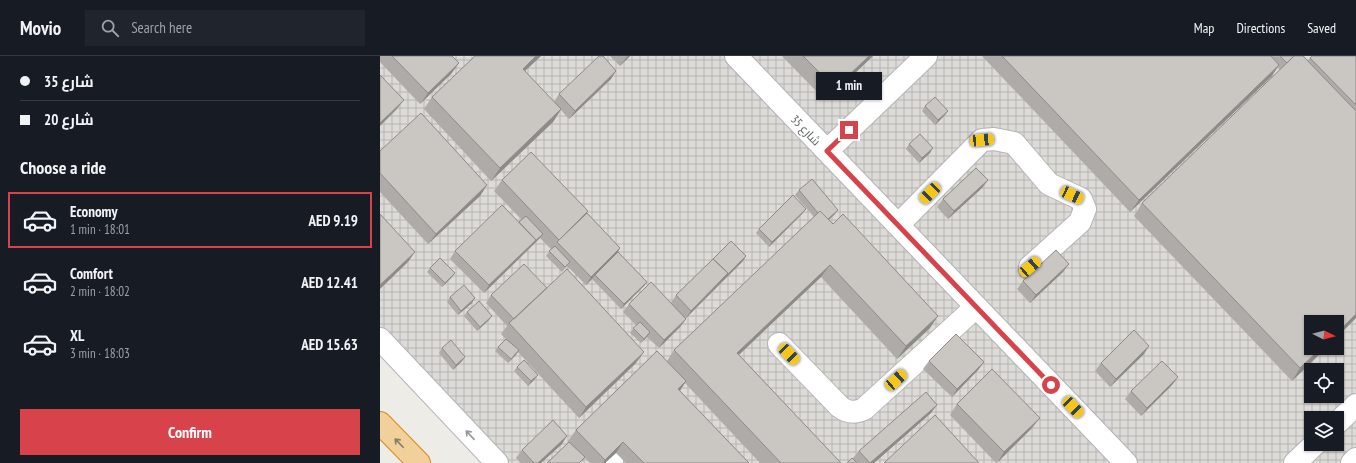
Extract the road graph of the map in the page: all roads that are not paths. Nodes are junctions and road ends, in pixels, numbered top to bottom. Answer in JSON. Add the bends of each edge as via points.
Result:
{"nodes":[{"id":1,"x":736,"y":56,"type":"edge"},
{"id":2,"x":926,"y":56,"type":"edge"},
{"id":3,"x":827,"y":151,"type":"junction"},
{"id":4,"x":898,"y":225,"type":"junction"},
{"id":5,"x":1030,"y":267,"type":"dead end"},
{"id":6,"x":976,"y":306,"type":"junction"},
{"id":7,"x":380,"y":339,"type":"edge"},
{"id":8,"x":779,"y":344,"type":"dead end"},
{"id":9,"x":1356,"y":404,"type":"edge"},
{"id":10,"x":1344,"y":416,"type":"edge"},
{"id":11,"x":380,"y":423,"type":"edge"},
{"id":12,"x":1308,"y":451,"type":"edge"},
{"id":13,"x":1356,"y":459,"type":"edge"},
{"id":14,"x":419,"y":463,"type":"edge"},
{"id":15,"x":497,"y":463,"type":"edge"},
{"id":16,"x":1126,"y":463,"type":"edge"},
{"id":17,"x":1295,"y":463,"type":"edge"},
{"id":18,"x":1352,"y":463,"type":"edge"}],
"edges":[{"from":1,"to":3,"type":"street","name":"شارع 35"},
{"from":2,"to":3,"type":"street"},
{"from":3,"to":4,"type":"street","name":"شارع 35"},
{"from":4,"to":5,"type":"street","via":[[982,140],[994,139],[1014,143],[1049,184],[1081,199],[1085,209],[1080,222]]},
{"from":4,"to":6,"type":"street","name":"شارع 35"},
{"from":6,"to":8,"type":"street","via":[[864,409],[858,411],[852,412],[840,407]]},
{"from":6,"to":16,"type":"street","name":"شارع 35"},
{"from":15,"to":7,"type":"street","one_way":true},
{"from":9,"to":10,"type":"street"},
{"from":14,"to":11,"type":"highway","one_way":true},
{"from":12,"to":17,"type":"street"},
{"from":13,"to":18,"type":"street"}]}
